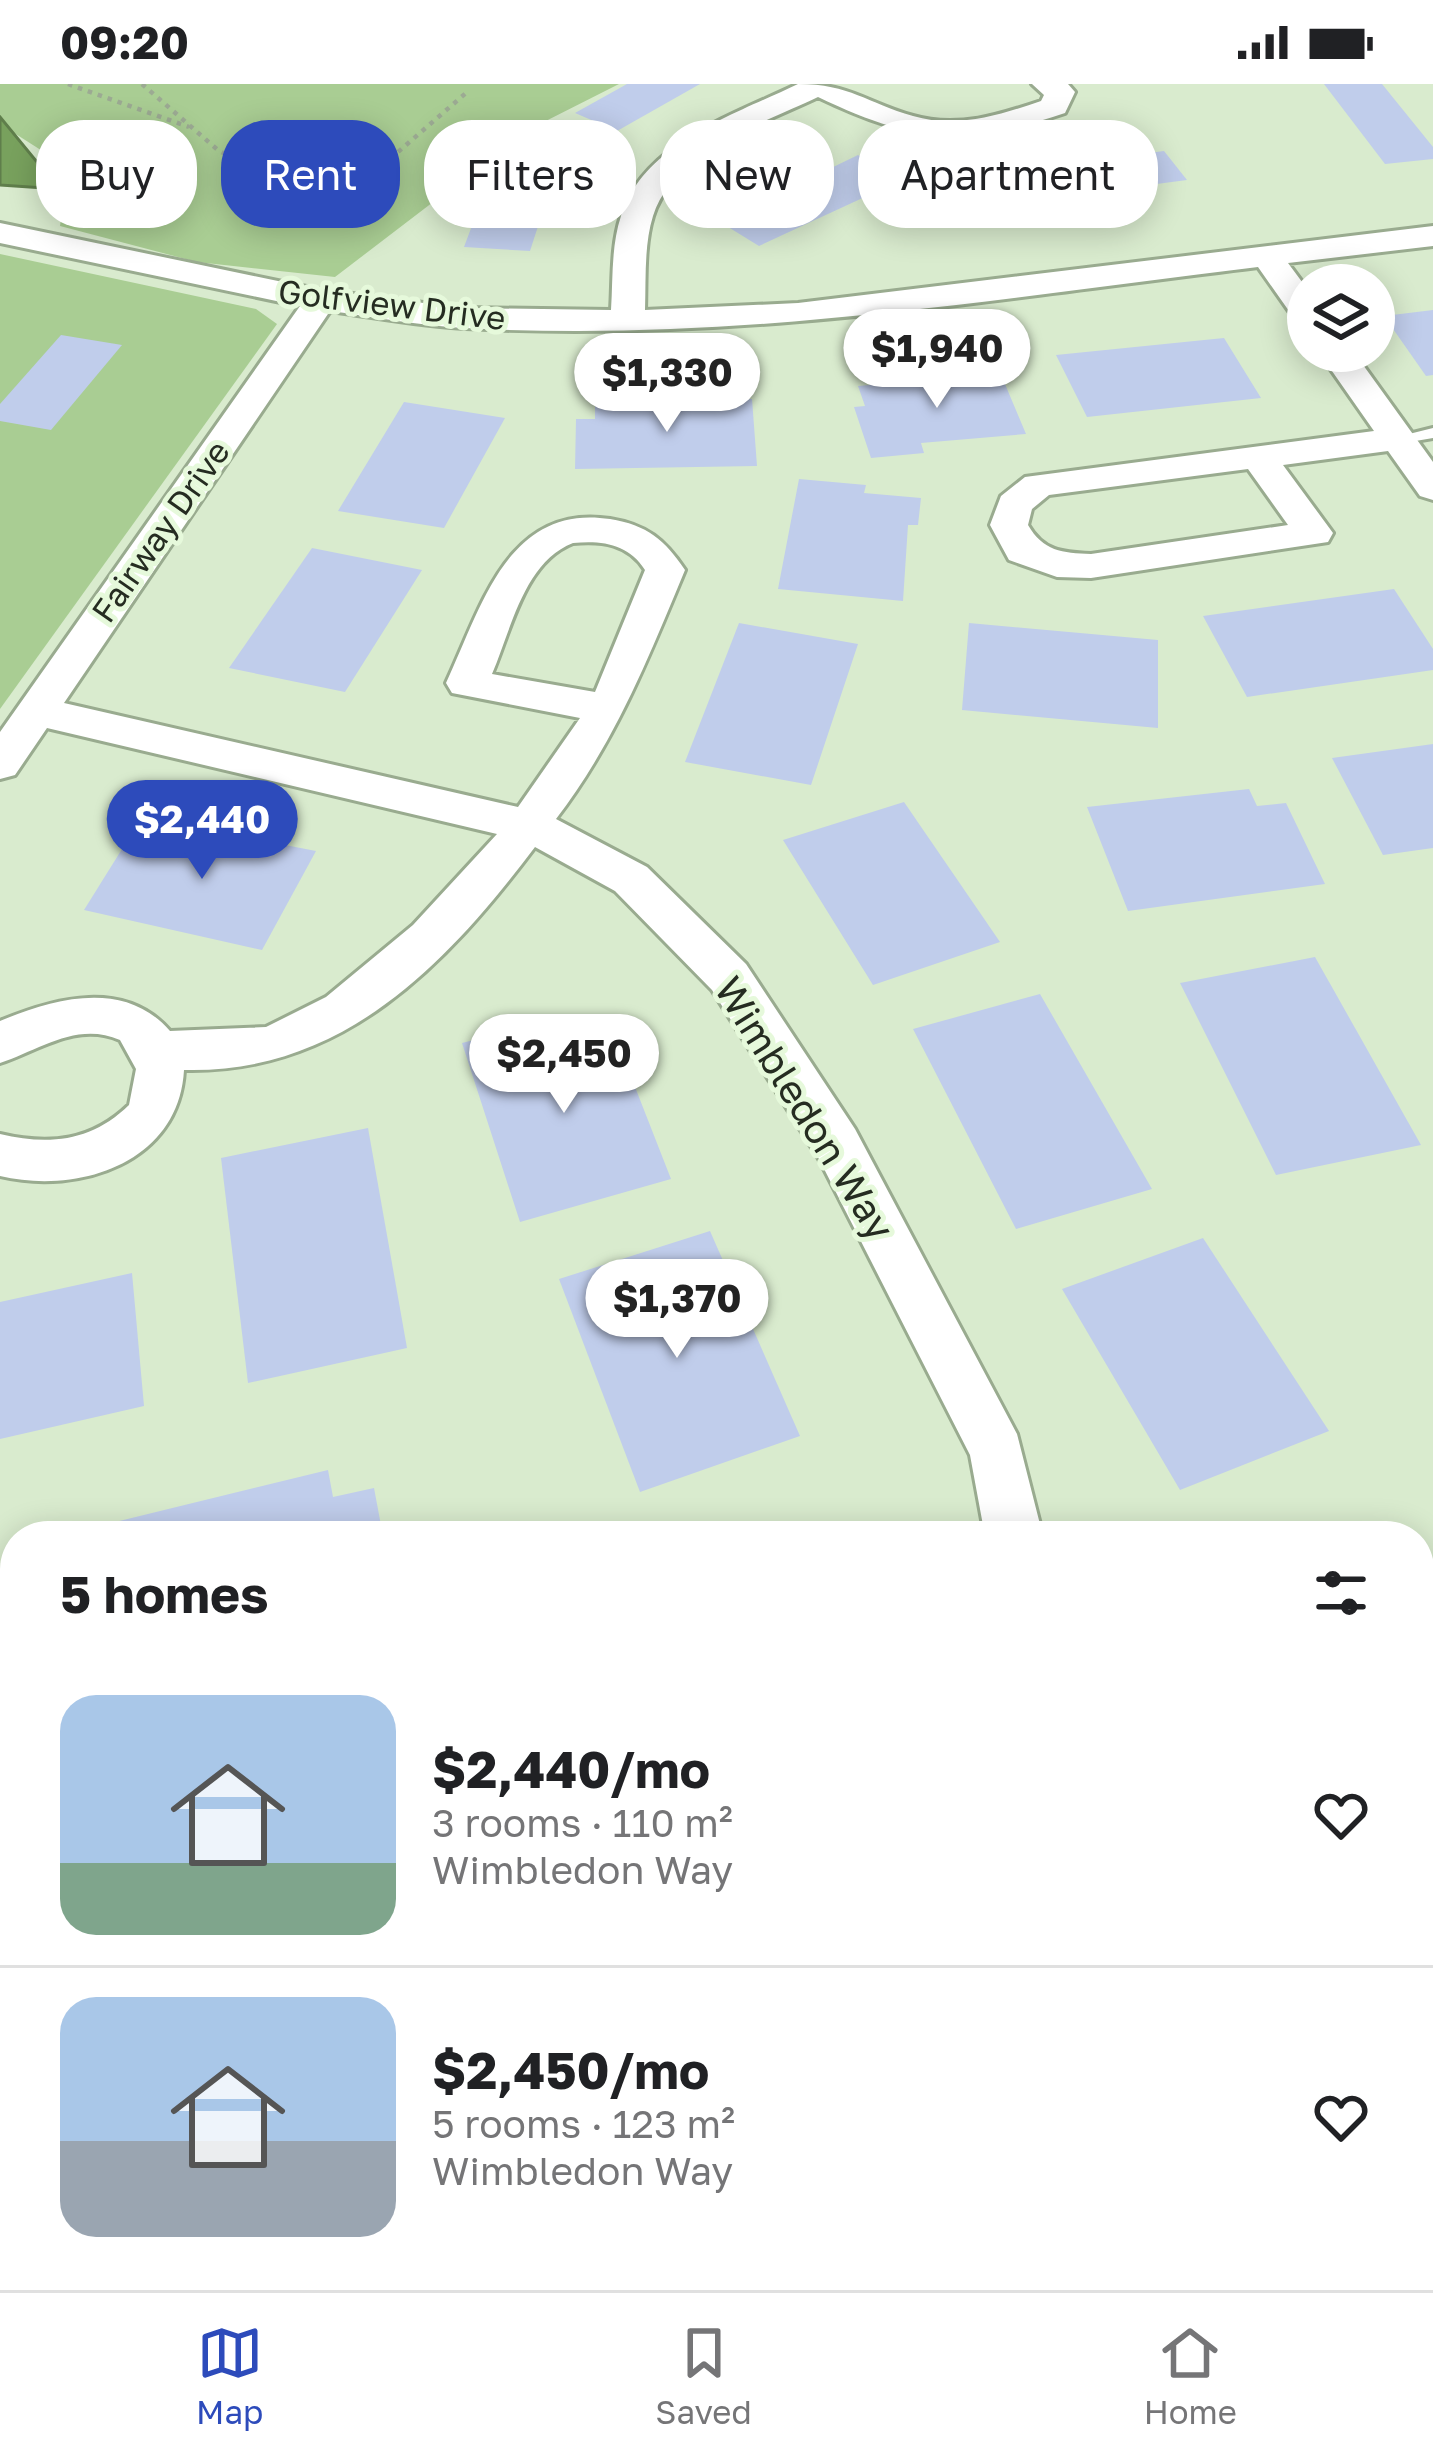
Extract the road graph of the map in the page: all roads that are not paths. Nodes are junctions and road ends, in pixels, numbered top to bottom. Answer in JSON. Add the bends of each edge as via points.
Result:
{"nodes":[{"id":1,"x":1047,"y":84,"type":"edge"},
{"id":2,"x":820,"y":85,"type":"edge"},
{"id":3,"x":0,"y":233,"type":"edge"},
{"id":4,"x":1433,"y":236,"type":"edge"},
{"id":5,"x":1267,"y":256,"type":"junction"},
{"id":6,"x":1287,"y":284,"type":"edge"},
{"id":7,"x":321,"y":300,"type":"junction"},
{"id":8,"x":627,"y":321,"type":"junction"},
{"id":9,"x":1355,"y":372,"type":"edge"},
{"id":10,"x":1415,"y":436,"type":"edge"},
{"id":11,"x":1258,"y":457,"type":"junction"},
{"id":12,"x":1433,"y":488,"type":"edge"},
{"id":13,"x":607,"y":709,"type":"junction"},
{"id":14,"x":34,"y":711,"type":"junction"},
{"id":15,"x":0,"y":764,"type":"edge"},
{"id":16,"x":532,"y":826,"type":"junction"},
{"id":17,"x":0,"y":1044,"type":"edge"},
{"id":18,"x":155,"y":1050,"type":"junction"},
{"id":19,"x":0,"y":1155,"type":"edge"},
{"id":20,"x":1011,"y":1521,"type":"edge"}],
"edges":[{"from":1,"to":2,"type":"street","via":[[1060,92],[1054,107],[941,135],[892,122]]},
{"from":2,"to":8,"type":"street","via":[[692,150],[654,180],[636,213]]},
{"from":3,"to":7,"type":"street","name":"Golfview Drive"},
{"from":4,"to":5,"type":"street","name":"Golfview Drive"},
{"from":5,"to":6,"type":"street"},
{"from":5,"to":8,"type":"street","name":"Golfview Drive","via":[[798,313]]},
{"from":7,"to":8,"type":"street","name":"Golfview Drive","via":[[463,318]]},
{"from":7,"to":14,"type":"street","name":"Fairway Drive"},
{"from":9,"to":10,"type":"street"},
{"from":10,"to":11,"type":"street"},
{"from":10,"to":12,"type":"street"},
{"from":11,"to":11,"type":"street","via":[[1038,485],[1014,504],[1009,525],[1023,551],[1058,565],[1091,566],[1314,533]]},
{"from":13,"to":13,"type":"street","via":[[664,570],[649,547],[584,529],[529,554],[467,683]]},
{"from":13,"to":16,"type":"street"},
{"from":14,"to":15,"type":"street","name":"Fairway Drive"},
{"from":14,"to":16,"type":"street","name":"Wimbledon Way"},
{"from":16,"to":18,"type":"street","via":[[365,992],[298,1036],[242,1051]]},
{"from":16,"to":20,"type":"street","name":"Wimbledon Way","via":[[632,879],[729,976],[836,1144],[998,1452]]},
{"from":17,"to":18,"type":"street","via":[[56,1016],[88,1014],[116,1018]]},
{"from":18,"to":19,"type":"street","via":[[156,1098],[120,1141],[59,1165]]}]}
